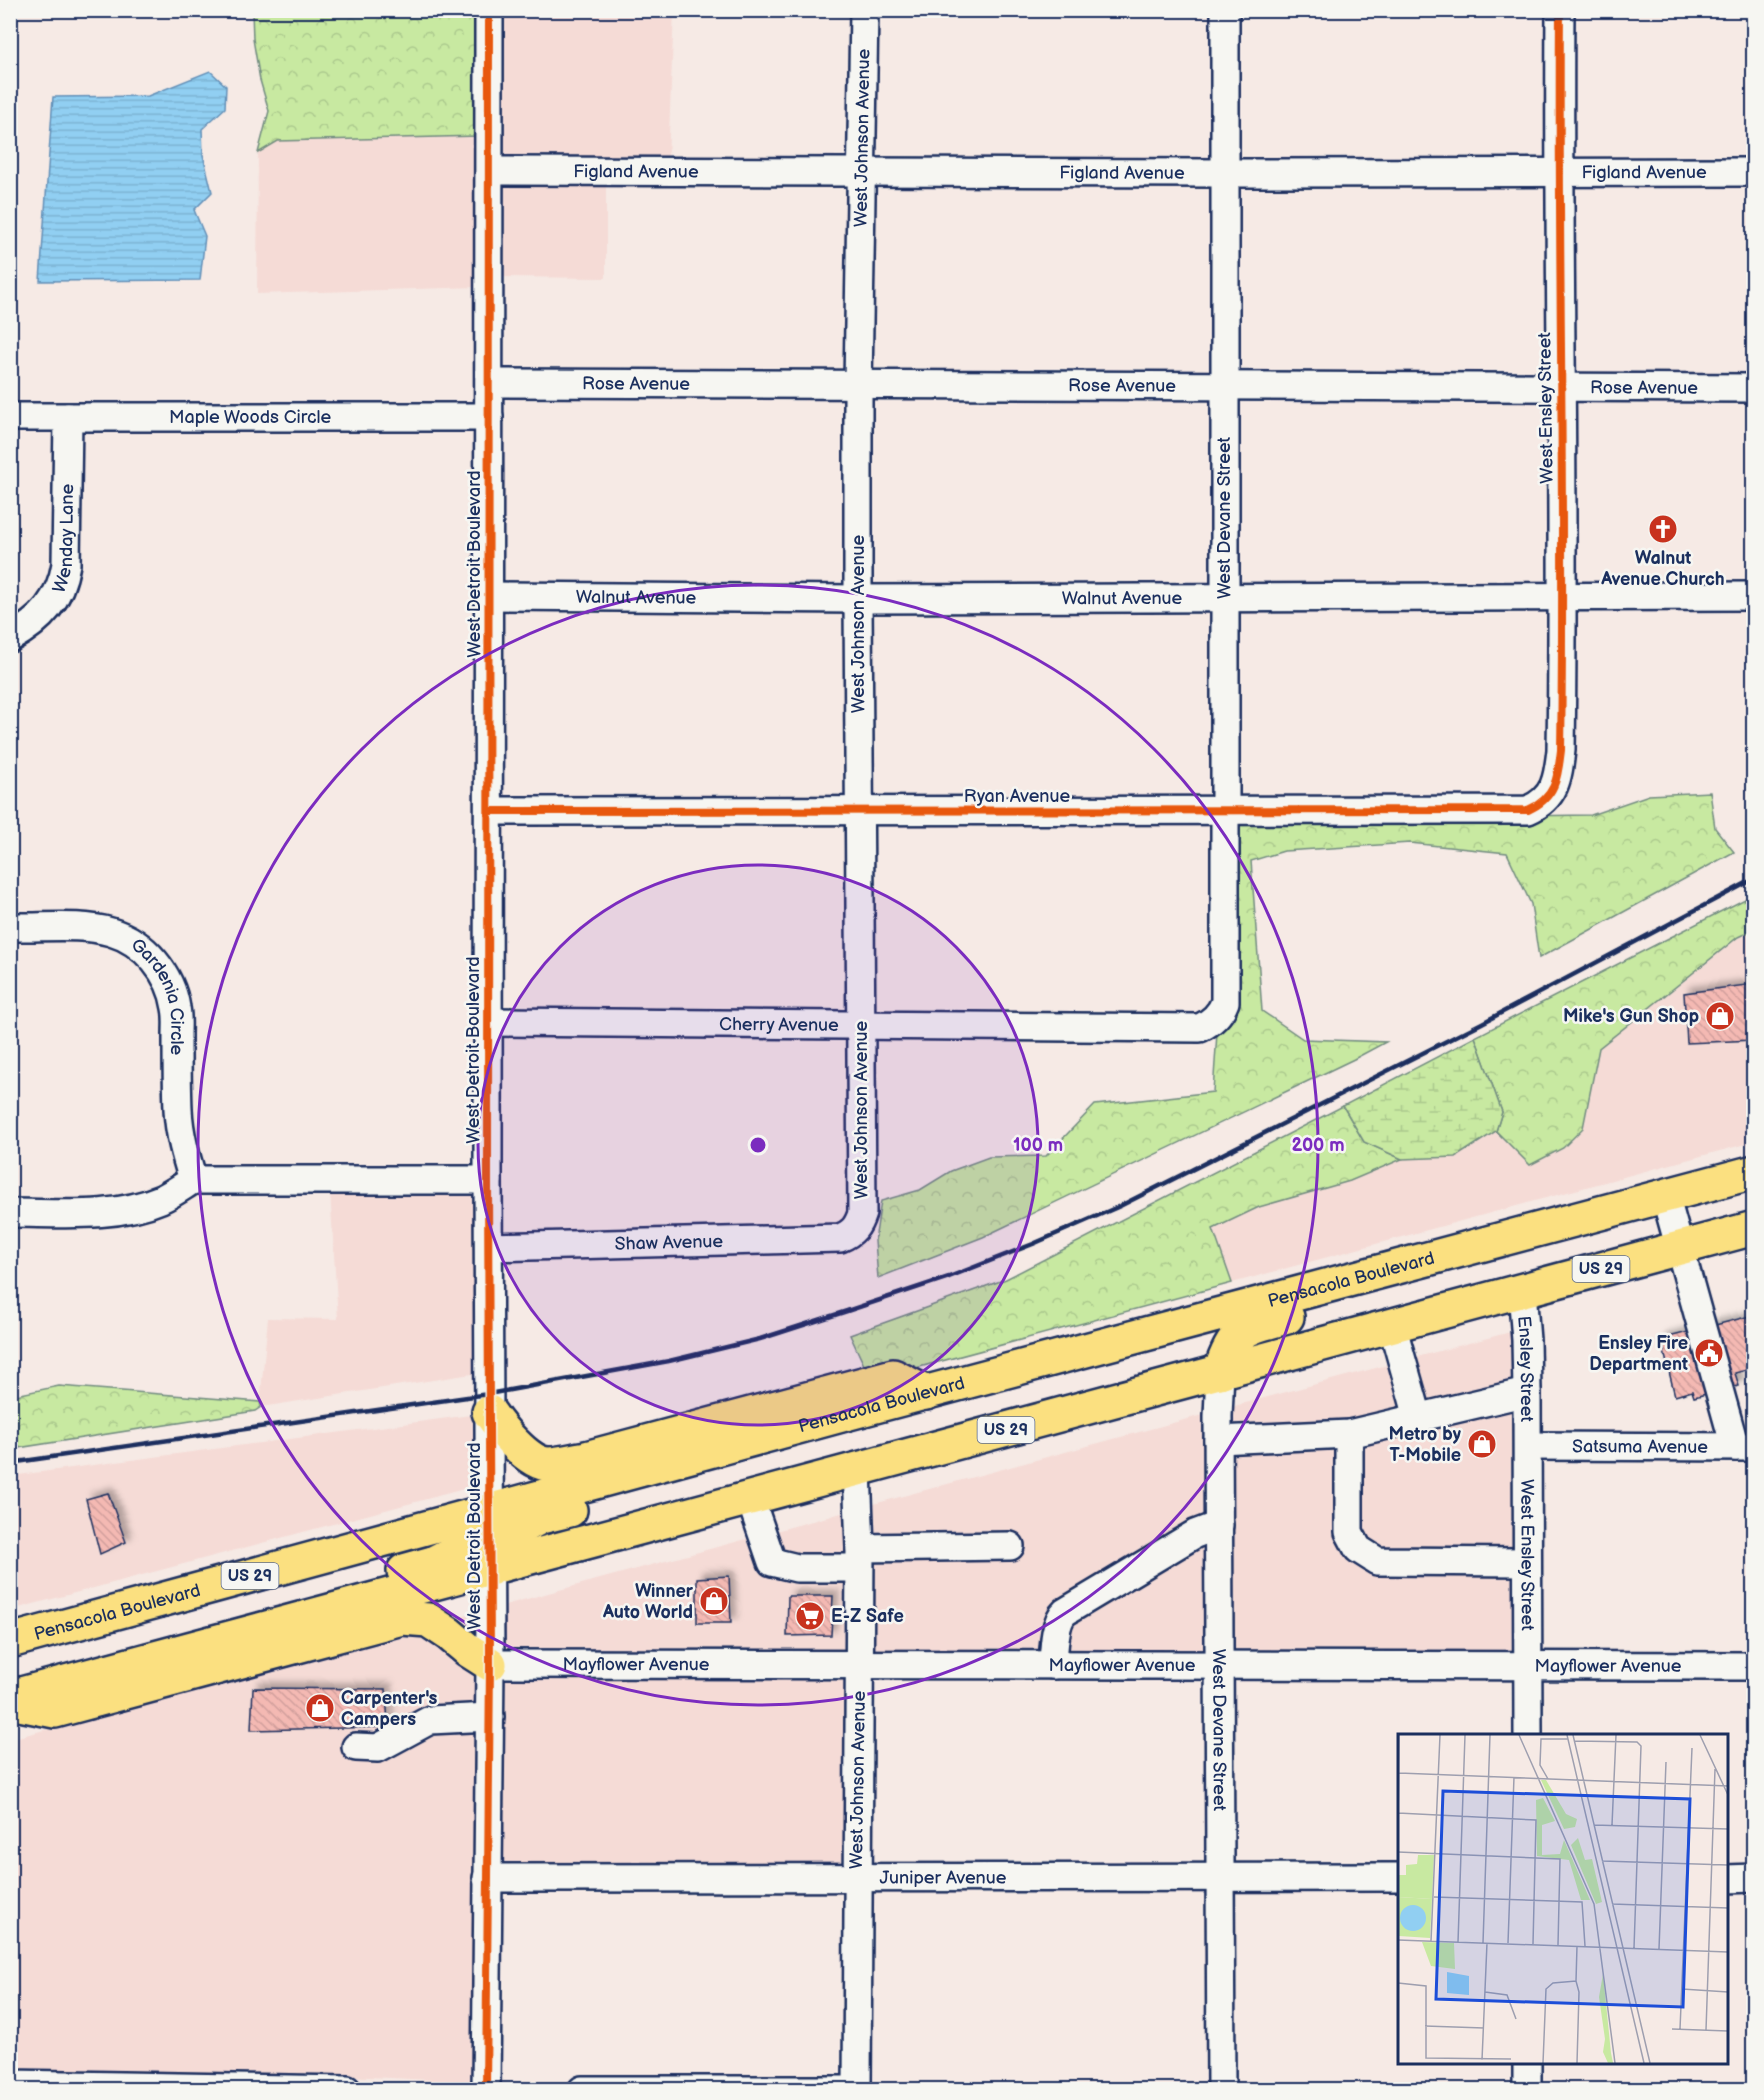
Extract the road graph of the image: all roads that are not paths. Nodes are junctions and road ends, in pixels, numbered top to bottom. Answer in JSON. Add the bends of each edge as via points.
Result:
{"nodes":[{"id":1,"x":489,"y":10,"type":"edge"},
{"id":2,"x":864,"y":10,"type":"edge"},
{"id":3,"x":1225,"y":10,"type":"edge"},
{"id":4,"x":1560,"y":10,"type":"edge"},
{"id":5,"x":490,"y":171,"type":"junction"},
{"id":6,"x":861,"y":172,"type":"junction"},
{"id":7,"x":1559,"y":172,"type":"junction"},
{"id":8,"x":1754,"y":172,"type":"edge"},
{"id":9,"x":1226,"y":173,"type":"junction"},
{"id":10,"x":490,"y":383,"type":"junction"},
{"id":11,"x":858,"y":385,"type":"junction"},
{"id":12,"x":1224,"y":386,"type":"junction"},
{"id":13,"x":1561,"y":387,"type":"junction"},
{"id":14,"x":1754,"y":388,"type":"edge"},
{"id":15,"x":10,"y":417,"type":"edge"},
{"id":16,"x":68,"y":417,"type":"junction"},
{"id":17,"x":489,"y":417,"type":"junction"},
{"id":18,"x":490,"y":596,"type":"junction"},
{"id":19,"x":1754,"y":596,"type":"edge"},
{"id":20,"x":858,"y":598,"type":"junction"},
{"id":21,"x":1224,"y":598,"type":"junction"},
{"id":22,"x":1563,"y":598,"type":"junction"},
{"id":23,"x":10,"y":638,"type":"edge"},
{"id":24,"x":1544,"y":802,"type":"joint"},
{"id":25,"x":1225,"y":810,"type":"junction"},
{"id":26,"x":489,"y":811,"type":"junction"},
{"id":27,"x":858,"y":811,"type":"junction"},
{"id":28,"x":10,"y":927,"type":"edge"},
{"id":29,"x":488,"y":1022,"type":"junction"},
{"id":30,"x":1212,"y":1022,"type":"joint"},
{"id":31,"x":860,"y":1025,"type":"junction"},
{"id":32,"x":1754,"y":1172,"type":"edge"},
{"id":33,"x":193,"y":1180,"type":"junction"},
{"id":34,"x":488,"y":1180,"type":"junction"},
{"id":35,"x":1665,"y":1195,"type":"junction"},
{"id":36,"x":1754,"y":1208,"type":"edge"},
{"id":37,"x":10,"y":1213,"type":"edge"},
{"id":38,"x":1754,"y":1228,"type":"edge"},
{"id":39,"x":850,"y":1234,"type":"joint"},
{"id":40,"x":1677,"y":1238,"type":"junction"},
{"id":41,"x":489,"y":1247,"type":"junction"},
{"id":42,"x":1457,"y":1251,"type":"junction"},
{"id":43,"x":1522,"y":1290,"type":"junction"},
{"id":44,"x":1392,"y":1325,"type":"junction"},
{"id":45,"x":1220,"y":1372,"type":"junction"},
{"id":46,"x":1527,"y":1392,"type":"junction"},
{"id":47,"x":926,"y":1393,"type":"junction"},
{"id":48,"x":489,"y":1412,"type":"junction"},
{"id":49,"x":849,"y":1413,"type":"junction"},
{"id":50,"x":1418,"y":1417,"type":"junction"},
{"id":51,"x":1349,"y":1434,"type":"junction"},
{"id":52,"x":1218,"y":1440,"type":"junction"},
{"id":53,"x":1528,"y":1446,"type":"junction"},
{"id":54,"x":1744,"y":1447,"type":"edge"},
{"id":55,"x":857,"y":1470,"type":"junction"},
{"id":56,"x":750,"y":1498,"type":"junction"},
{"id":57,"x":490,"y":1511,"type":"junction"},
{"id":58,"x":1219,"y":1525,"type":"junction"},
{"id":59,"x":1010,"y":1546,"type":"dead end"},
{"id":60,"x":860,"y":1558,"type":"junction"},
{"id":61,"x":1527,"y":1562,"type":"junction"},
{"id":62,"x":490,"y":1569,"type":"junction"},
{"id":63,"x":10,"y":1641,"type":"edge"},
{"id":64,"x":490,"y":1664,"type":"junction"},
{"id":65,"x":860,"y":1665,"type":"junction"},
{"id":66,"x":1053,"y":1665,"type":"junction"},
{"id":67,"x":1220,"y":1665,"type":"junction"},
{"id":68,"x":1528,"y":1665,"type":"junction"},
{"id":69,"x":1754,"y":1666,"type":"edge"},
{"id":70,"x":10,"y":1676,"type":"edge"},
{"id":71,"x":10,"y":1699,"type":"edge"},
{"id":72,"x":490,"y":1717,"type":"junction"},
{"id":73,"x":1528,"y":1734,"type":"edge"},
{"id":74,"x":356,"y":1747,"type":"dead end"},
{"id":75,"x":1221,"y":1877,"type":"junction"},
{"id":76,"x":1398,"y":1877,"type":"edge"},
{"id":77,"x":487,"y":1878,"type":"junction"},
{"id":78,"x":857,"y":1878,"type":"junction"},
{"id":79,"x":1728,"y":1878,"type":"edge"},
{"id":80,"x":1754,"y":1878,"type":"edge"},
{"id":81,"x":1527,"y":2064,"type":"edge"},
{"id":82,"x":10,"y":2084,"type":"edge"},
{"id":83,"x":151,"y":2088,"type":"edge"},
{"id":84,"x":347,"y":2090,"type":"edge"},
{"id":85,"x":486,"y":2090,"type":"edge"},
{"id":86,"x":582,"y":2090,"type":"edge"},
{"id":87,"x":849,"y":2090,"type":"edge"},
{"id":88,"x":857,"y":2090,"type":"edge"},
{"id":89,"x":1221,"y":2090,"type":"edge"},
{"id":90,"x":1527,"y":2090,"type":"edge"}],
"edges":[{"from":1,"to":5,"type":"street","name":"West Detroit Boulevard"},
{"from":2,"to":6,"type":"street","name":"West Johnson Avenue"},
{"from":3,"to":9,"type":"street","name":"West Devane Street"},
{"from":4,"to":7,"type":"street","name":"West Ensley Street"},
{"from":5,"to":6,"type":"street","name":"Figland Avenue"},
{"from":5,"to":10,"type":"street","name":"West Detroit Boulevard"},
{"from":6,"to":9,"type":"street","name":"Figland Avenue"},
{"from":6,"to":11,"type":"street","name":"West Johnson Avenue"},
{"from":7,"to":8,"type":"street","name":"Figland Avenue"},
{"from":7,"to":9,"type":"street","name":"Figland Avenue"},
{"from":7,"to":13,"type":"street","name":"West Ensley Street"},
{"from":9,"to":12,"type":"street","name":"West Devane Street"},
{"from":10,"to":11,"type":"street","name":"Rose Avenue"},
{"from":10,"to":17,"type":"street","name":"West Detroit Boulevard"},
{"from":11,"to":12,"type":"street","name":"Rose Avenue"},
{"from":11,"to":20,"type":"street","name":"West Johnson Avenue"},
{"from":12,"to":13,"type":"street","name":"Rose Avenue"},
{"from":12,"to":21,"type":"street","name":"West Devane Street"},
{"from":13,"to":14,"type":"street","name":"Rose Avenue"},
{"from":13,"to":22,"type":"street","name":"West Ensley Street"},
{"from":15,"to":16,"type":"street","name":"Maple Woods Circle"},
{"from":16,"to":17,"type":"street","name":"Maple Woods Circle"},
{"from":16,"to":23,"type":"street","name":"Wenday Lane","via":[[63,582],[40,617]]},
{"from":17,"to":18,"type":"street","name":"West Detroit Boulevard"},
{"from":18,"to":20,"type":"street","name":"Walnut Avenue"},
{"from":18,"to":26,"type":"street","name":"West Detroit Boulevard"},
{"from":19,"to":22,"type":"street","name":"Walnut Avenue"},
{"from":20,"to":21,"type":"street","name":"Walnut Avenue"},
{"from":20,"to":27,"type":"street","name":"West Johnson Avenue"},
{"from":21,"to":22,"type":"street","name":"Walnut Avenue"},
{"from":21,"to":25,"type":"street","name":"West Devane Street"},
{"from":22,"to":24,"type":"street","name":"West Ensley Street","via":[[1561,750],[1558,772]]},
{"from":24,"to":25,"type":"street","name":"Ryan Avenue","via":[[1528,810]]},
{"from":25,"to":27,"type":"street","name":"Ryan Avenue"},
{"from":25,"to":30,"type":"street","name":"West Devane Street","via":[[1225,1002]]},
{"from":26,"to":27,"type":"street","name":"Ryan Avenue"},
{"from":26,"to":29,"type":"street","name":"West Detroit Boulevard"},
{"from":27,"to":31,"type":"street","name":"West Johnson Avenue"},
{"from":28,"to":33,"type":"street","name":"Gardenia Circle","via":[[112,932],[147,953],[160,968],[171,987],[176,1008],[179,1124]]},
{"from":29,"to":31,"type":"street","name":"Cherry Avenue"},
{"from":29,"to":34,"type":"street","name":"West Detroit Boulevard"},
{"from":30,"to":31,"type":"street","name":"Cherry Avenue","via":[[1200,1028]]},
{"from":31,"to":39,"type":"street","name":"West Johnson Avenue","via":[[862,1213]]},
{"from":32,"to":35,"type":"highway","name":"Pensacola Boulevard","number":"US 29"},
{"from":33,"to":34,"type":"street"},
{"from":33,"to":37,"type":"street","via":[[134,1208],[94,1214]]},
{"from":34,"to":41,"type":"street","name":"West Detroit Boulevard"},
{"from":35,"to":40,"type":"street"},
{"from":35,"to":42,"type":"highway","name":"Pensacola Boulevard","number":"US 29"},
{"from":36,"to":40,"type":"highway"},
{"from":38,"to":40,"type":"highway","number":"US 29"},
{"from":39,"to":41,"type":"street","name":"Shaw Avenue","via":[[840,1238]]},
{"from":40,"to":43,"type":"highway","number":"US 29"},
{"from":40,"to":54,"type":"street"},
{"from":41,"to":48,"type":"street","name":"West Detroit Boulevard"},
{"from":42,"to":45,"type":"highway","via":[[1394,1288],[1252,1327],[1234,1339]]},
{"from":42,"to":47,"type":"highway","name":"Pensacola Boulevard","number":"US 29"},
{"from":43,"to":44,"type":"highway","number":"US 29"},
{"from":43,"to":46,"type":"street","name":"Ensley Street"},
{"from":44,"to":45,"type":"highway","number":"US 29"},
{"from":44,"to":50,"type":"street"},
{"from":45,"to":52,"type":"street","name":"West Devane Street"},
{"from":45,"to":55,"type":"highway","number":"US 29"},
{"from":46,"to":50,"type":"street"},
{"from":46,"to":53,"type":"street","name":"Ensley Street"},
{"from":47,"to":48,"type":"highway","via":[[893,1376],[586,1458],[546,1464],[524,1452]]},
{"from":47,"to":49,"type":"highway","name":"Pensacola Boulevard","number":"US 29"},
{"from":48,"to":57,"type":"street","name":"West Detroit Boulevard"},
{"from":49,"to":57,"type":"highway","name":"Pensacola Boulevard","number":"US 29"},
{"from":49,"to":62,"type":"highway","via":[[802,1447],[541,1517],[511,1533]]},
{"from":50,"to":51,"type":"street"},
{"from":51,"to":52,"type":"street"},
{"from":51,"to":61,"type":"street","via":[[1349,1532],[1358,1549],[1377,1561]]},
{"from":52,"to":58,"type":"street","name":"West Devane Street"},
{"from":53,"to":54,"type":"street","name":"Satsuma Avenue"},
{"from":53,"to":61,"type":"street","name":"West Ensley Street"},
{"from":55,"to":56,"type":"highway","number":"US 29"},
{"from":55,"to":60,"type":"street","name":"West Johnson Avenue"},
{"from":56,"to":60,"type":"street","via":[[772,1562],[797,1568]]},
{"from":56,"to":62,"type":"highway","number":"US 29"},
{"from":57,"to":62,"type":"street","name":"West Detroit Boulevard"},
{"from":57,"to":63,"type":"highway","name":"Pensacola Boulevard","number":"US 29"},
{"from":57,"to":70,"type":"highway","via":[[470,1544],[433,1563]]},
{"from":58,"to":66,"type":"street","via":[[1203,1530],[1065,1612],[1055,1641]]},
{"from":58,"to":67,"type":"street","name":"West Devane Street"},
{"from":59,"to":60,"type":"street"},
{"from":60,"to":65,"type":"street","name":"West Johnson Avenue"},
{"from":61,"to":68,"type":"street","name":"West Ensley Street"},
{"from":62,"to":64,"type":"street","name":"West Detroit Boulevard"},
{"from":62,"to":71,"type":"highway","number":"US 29"},
{"from":64,"to":65,"type":"street","name":"Mayflower Avenue"},
{"from":64,"to":71,"type":"highway","via":[[428,1620],[402,1618],[55,1711]]},
{"from":64,"to":72,"type":"street","name":"West Detroit Boulevard"},
{"from":65,"to":66,"type":"street","name":"Mayflower Avenue"},
{"from":65,"to":78,"type":"street","name":"West Johnson Avenue"},
{"from":66,"to":67,"type":"street","name":"Mayflower Avenue"},
{"from":67,"to":68,"type":"street","name":"Mayflower Avenue"},
{"from":67,"to":75,"type":"street","name":"West Devane Street"},
{"from":68,"to":69,"type":"street","name":"Mayflower Avenue"},
{"from":68,"to":73,"type":"street","name":"West Ensley Street"},
{"from":72,"to":74,"type":"street","via":[[430,1720],[378,1748]]},
{"from":72,"to":77,"type":"street","name":"West Detroit Boulevard"},
{"from":75,"to":76,"type":"street","name":"Juniper Avenue"},
{"from":75,"to":78,"type":"street","name":"Juniper Avenue"},
{"from":75,"to":89,"type":"street","name":"West Devane Street"},
{"from":77,"to":78,"type":"street","name":"Juniper Avenue"},
{"from":77,"to":85,"type":"street","name":"West Detroit Boulevard"},
{"from":78,"to":88,"type":"street","name":"West Johnson Avenue"},
{"from":79,"to":80,"type":"street"},
{"from":81,"to":90,"type":"street"},
{"from":82,"to":83,"type":"street"},
{"from":83,"to":84,"type":"street"},
{"from":86,"to":87,"type":"street"}]}
